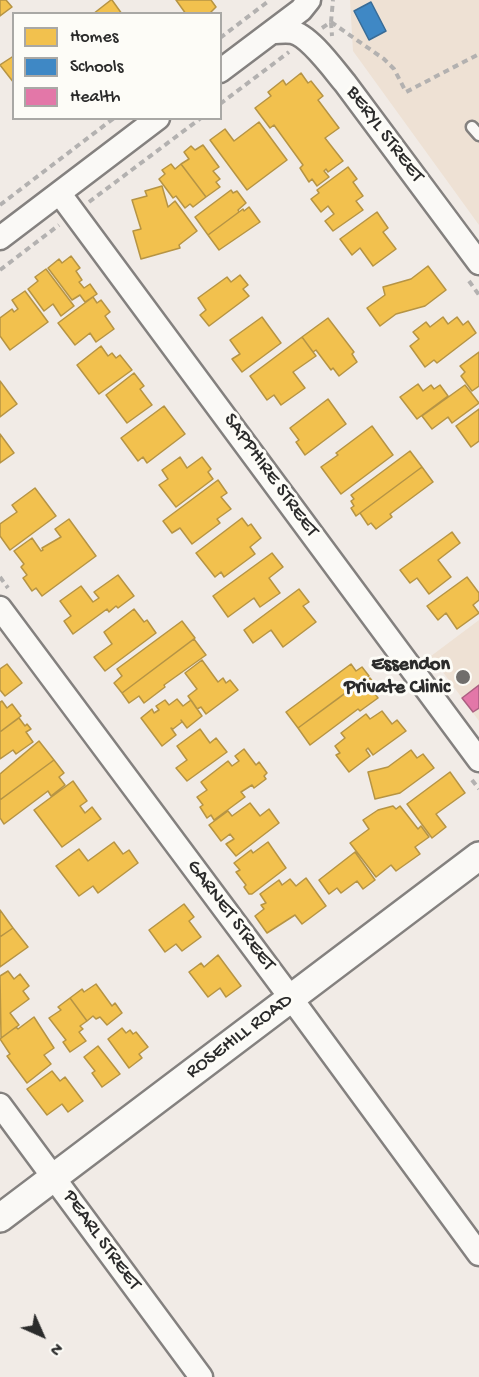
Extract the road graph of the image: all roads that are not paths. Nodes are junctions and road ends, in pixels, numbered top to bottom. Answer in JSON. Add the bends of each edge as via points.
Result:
{"nodes":[{"id":1,"x":309,"y":0,"type":"edge"},
{"id":2,"x":273,"y":32,"type":"junction"},
{"id":3,"x":222,"y":70,"type":"edge"},
{"id":4,"x":155,"y":120,"type":"edge"},
{"id":5,"x":60,"y":194,"type":"junction"},
{"id":6,"x":0,"y":238,"type":"edge"},
{"id":7,"x":479,"y":263,"type":"edge"},
{"id":8,"x":0,"y":608,"type":"edge"},
{"id":9,"x":479,"y":760,"type":"edge"},
{"id":10,"x":479,"y":856,"type":"edge"},
{"id":11,"x":291,"y":998,"type":"junction"},
{"id":12,"x":0,"y":1105,"type":"edge"},
{"id":13,"x":54,"y":1177,"type":"junction"},
{"id":14,"x":0,"y":1218,"type":"edge"},
{"id":15,"x":479,"y":1254,"type":"edge"},
{"id":16,"x":201,"y":1377,"type":"edge"}],
"edges":[{"from":1,"to":2,"type":"street"},
{"from":2,"to":3,"type":"street"},
{"from":2,"to":7,"type":"street","name":"BERYL STREET","via":[[293,32],[306,40],[345,83]]},
{"from":4,"to":5,"type":"street"},
{"from":5,"to":6,"type":"street"},
{"from":5,"to":9,"type":"street","name":"SAPPHIRE STREET"},
{"from":8,"to":11,"type":"street","name":"GARNET STREET"},
{"from":10,"to":11,"type":"street","name":"ROSEHILL ROAD"},
{"from":11,"to":13,"type":"street","name":"ROSEHILL ROAD"},
{"from":11,"to":15,"type":"street","name":"GARNET STREET"},
{"from":12,"to":13,"type":"street","name":"PEARL STREET"},
{"from":13,"to":14,"type":"street","name":"ROSEHILL ROAD"},
{"from":13,"to":16,"type":"street","name":"PEARL STREET"}]}
